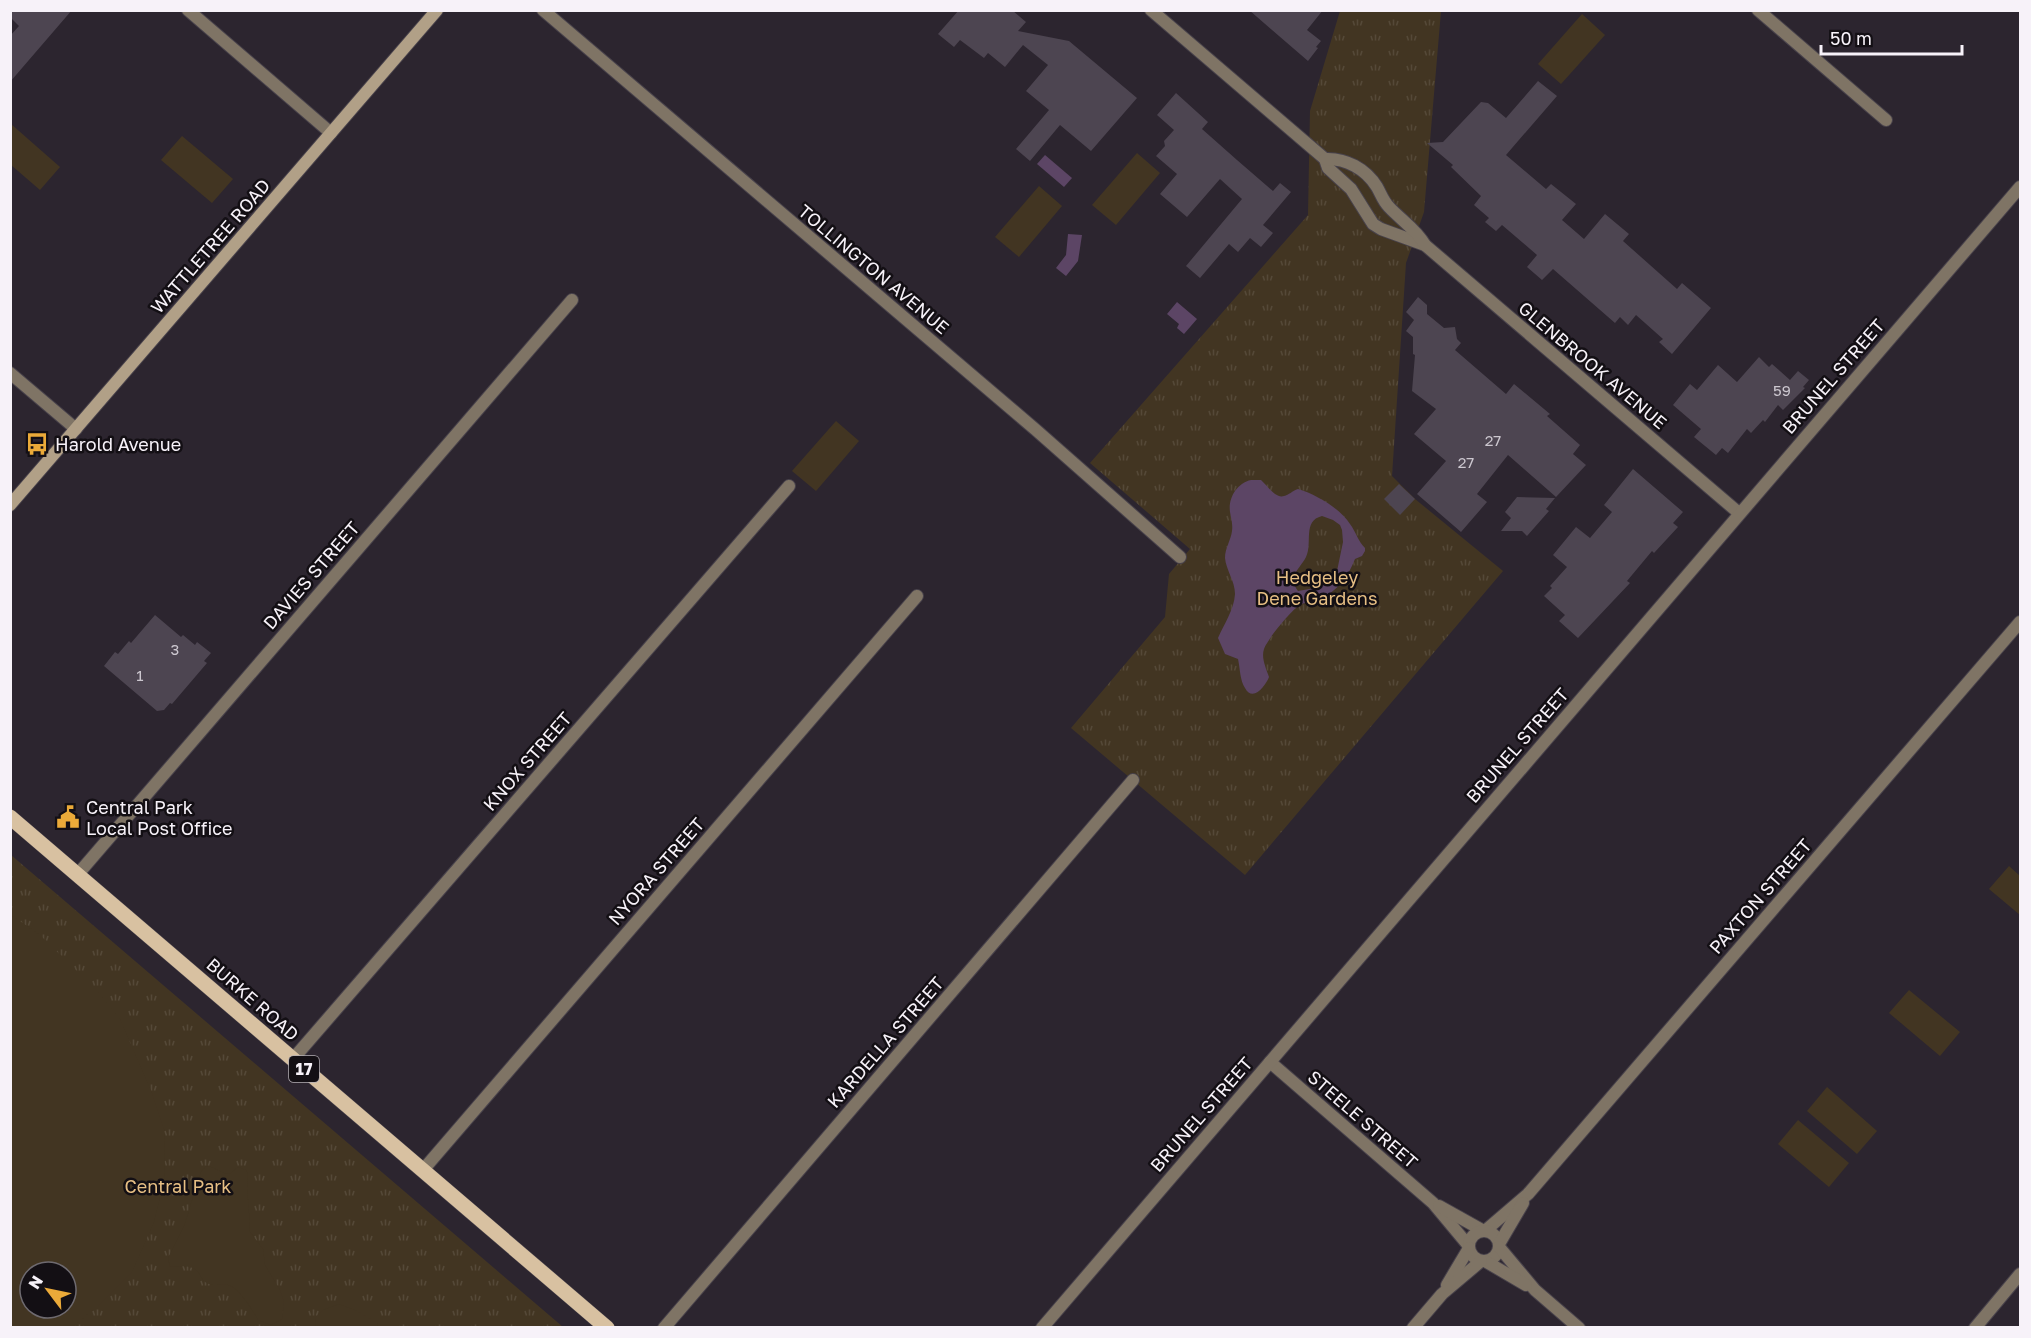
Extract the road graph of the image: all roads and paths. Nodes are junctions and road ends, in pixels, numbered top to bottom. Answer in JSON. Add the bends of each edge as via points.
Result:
{"nodes":[{"id":1,"x":188,"y":10,"type":"edge"},
{"id":2,"x":436,"y":10,"type":"edge"},
{"id":3,"x":543,"y":10,"type":"edge"},
{"id":4,"x":1151,"y":10,"type":"edge"},
{"id":5,"x":1758,"y":10,"type":"edge"},
{"id":6,"x":1886,"y":120,"type":"dead end"},
{"id":7,"x":331,"y":133,"type":"junction"},
{"id":8,"x":1325,"y":159,"type":"junction"},
{"id":9,"x":2020,"y":187,"type":"edge"},
{"id":10,"x":1425,"y":245,"type":"junction"},
{"id":11,"x":572,"y":300,"type":"dead end"},
{"id":12,"x":10,"y":374,"type":"edge"},
{"id":13,"x":76,"y":429,"type":"junction"},
{"id":14,"x":789,"y":486,"type":"dead end"},
{"id":15,"x":10,"y":505,"type":"edge"},
{"id":16,"x":1739,"y":513,"type":"junction"},
{"id":17,"x":1180,"y":557,"type":"dead end"},
{"id":18,"x":917,"y":596,"type":"dead end"},
{"id":19,"x":2020,"y":622,"type":"edge"},
{"id":20,"x":1133,"y":780,"type":"dead end"},
{"id":21,"x":10,"y":817,"type":"edge"},
{"id":22,"x":78,"y":874,"type":"junction"},
{"id":23,"x":293,"y":1059,"type":"junction"},
{"id":24,"x":1270,"y":1062,"type":"junction"},
{"id":25,"x":423,"y":1170,"type":"junction"},
{"id":26,"x":1528,"y":1194,"type":"junction"},
{"id":27,"x":1433,"y":1203,"type":"junction"},
{"id":28,"x":1484,"y":1230,"type":"junction"},
{"id":29,"x":1499,"y":1246,"type":"junction"},
{"id":30,"x":1469,"y":1247,"type":"junction"},
{"id":31,"x":1483,"y":1261,"type":"junction"},
{"id":32,"x":2020,"y":1274,"type":"edge"},
{"id":33,"x":1535,"y":1290,"type":"junction"},
{"id":34,"x":1442,"y":1294,"type":"junction"},
{"id":35,"x":607,"y":1328,"type":"edge"},
{"id":36,"x":664,"y":1328,"type":"edge"},
{"id":37,"x":1042,"y":1328,"type":"edge"},
{"id":38,"x":1413,"y":1328,"type":"edge"},
{"id":39,"x":1579,"y":1328,"type":"edge"},
{"id":40,"x":1975,"y":1328,"type":"edge"}],
"edges":[{"from":1,"to":7,"type":"street"},
{"from":2,"to":7,"type":"main road","name":"WATTLETREE ROAD"},
{"from":3,"to":17,"type":"street","name":"TOLLINGTON AVENUE"},
{"from":4,"to":8,"type":"street","name":"GLENBROOK AVENUE"},
{"from":5,"to":6,"type":"street"},
{"from":7,"to":13,"type":"main road","name":"WATTLETREE ROAD"},
{"from":8,"to":10,"type":"street","name":"GLENBROOK AVENUE","via":[[1328,168],[1351,189],[1374,224]]},
{"from":8,"to":10,"type":"street","name":"GLENBROOK AVENUE","via":[[1348,163],[1368,175],[1388,207],[1419,234]]},
{"from":9,"to":16,"type":"street","name":"BRUNEL STREET"},
{"from":10,"to":16,"type":"street","name":"GLENBROOK AVENUE"},
{"from":11,"to":22,"type":"street","name":"DAVIES STREET"},
{"from":12,"to":13,"type":"street"},
{"from":13,"to":15,"type":"main road","name":"WATTLETREE ROAD"},
{"from":14,"to":23,"type":"street","name":"KNOX STREET"},
{"from":16,"to":24,"type":"street","name":"BRUNEL STREET"},
{"from":18,"to":25,"type":"street","name":"NYORA STREET"},
{"from":19,"to":26,"type":"street","name":"PAXTON STREET"},
{"from":20,"to":36,"type":"street","name":"KARDELLA STREET"},
{"from":21,"to":22,"type":"main road","name":"BURKE ROAD","number":"17"},
{"from":22,"to":23,"type":"main road","name":"BURKE ROAD","number":"17"},
{"from":23,"to":25,"type":"main road","name":"BURKE ROAD","number":"17"},
{"from":24,"to":27,"type":"street","name":"STEELE STREET"},
{"from":24,"to":37,"type":"street","name":"BRUNEL STREET"},
{"from":25,"to":35,"type":"main road","name":"BURKE ROAD","number":"17"},
{"from":26,"to":28,"type":"street","name":"PAXTON STREET"},
{"from":26,"to":29,"type":"street","name":"PAXTON STREET"},
{"from":27,"to":28,"type":"street","name":"STEELE STREET"},
{"from":27,"to":30,"type":"street","name":"STEELE STREET"},
{"from":28,"to":29,"type":"street","via":[[1495,1235]]},
{"from":28,"to":30,"type":"street","via":[[1471,1237]]},
{"from":29,"to":31,"type":"street","via":[[1493,1258]]},
{"from":29,"to":33,"type":"street"},
{"from":30,"to":31,"type":"street","via":[[1473,1257]]},
{"from":30,"to":34,"type":"street"},
{"from":31,"to":33,"type":"street"},
{"from":31,"to":34,"type":"street"},
{"from":32,"to":40,"type":"street"},
{"from":33,"to":39,"type":"street"},
{"from":34,"to":38,"type":"street"}]}
